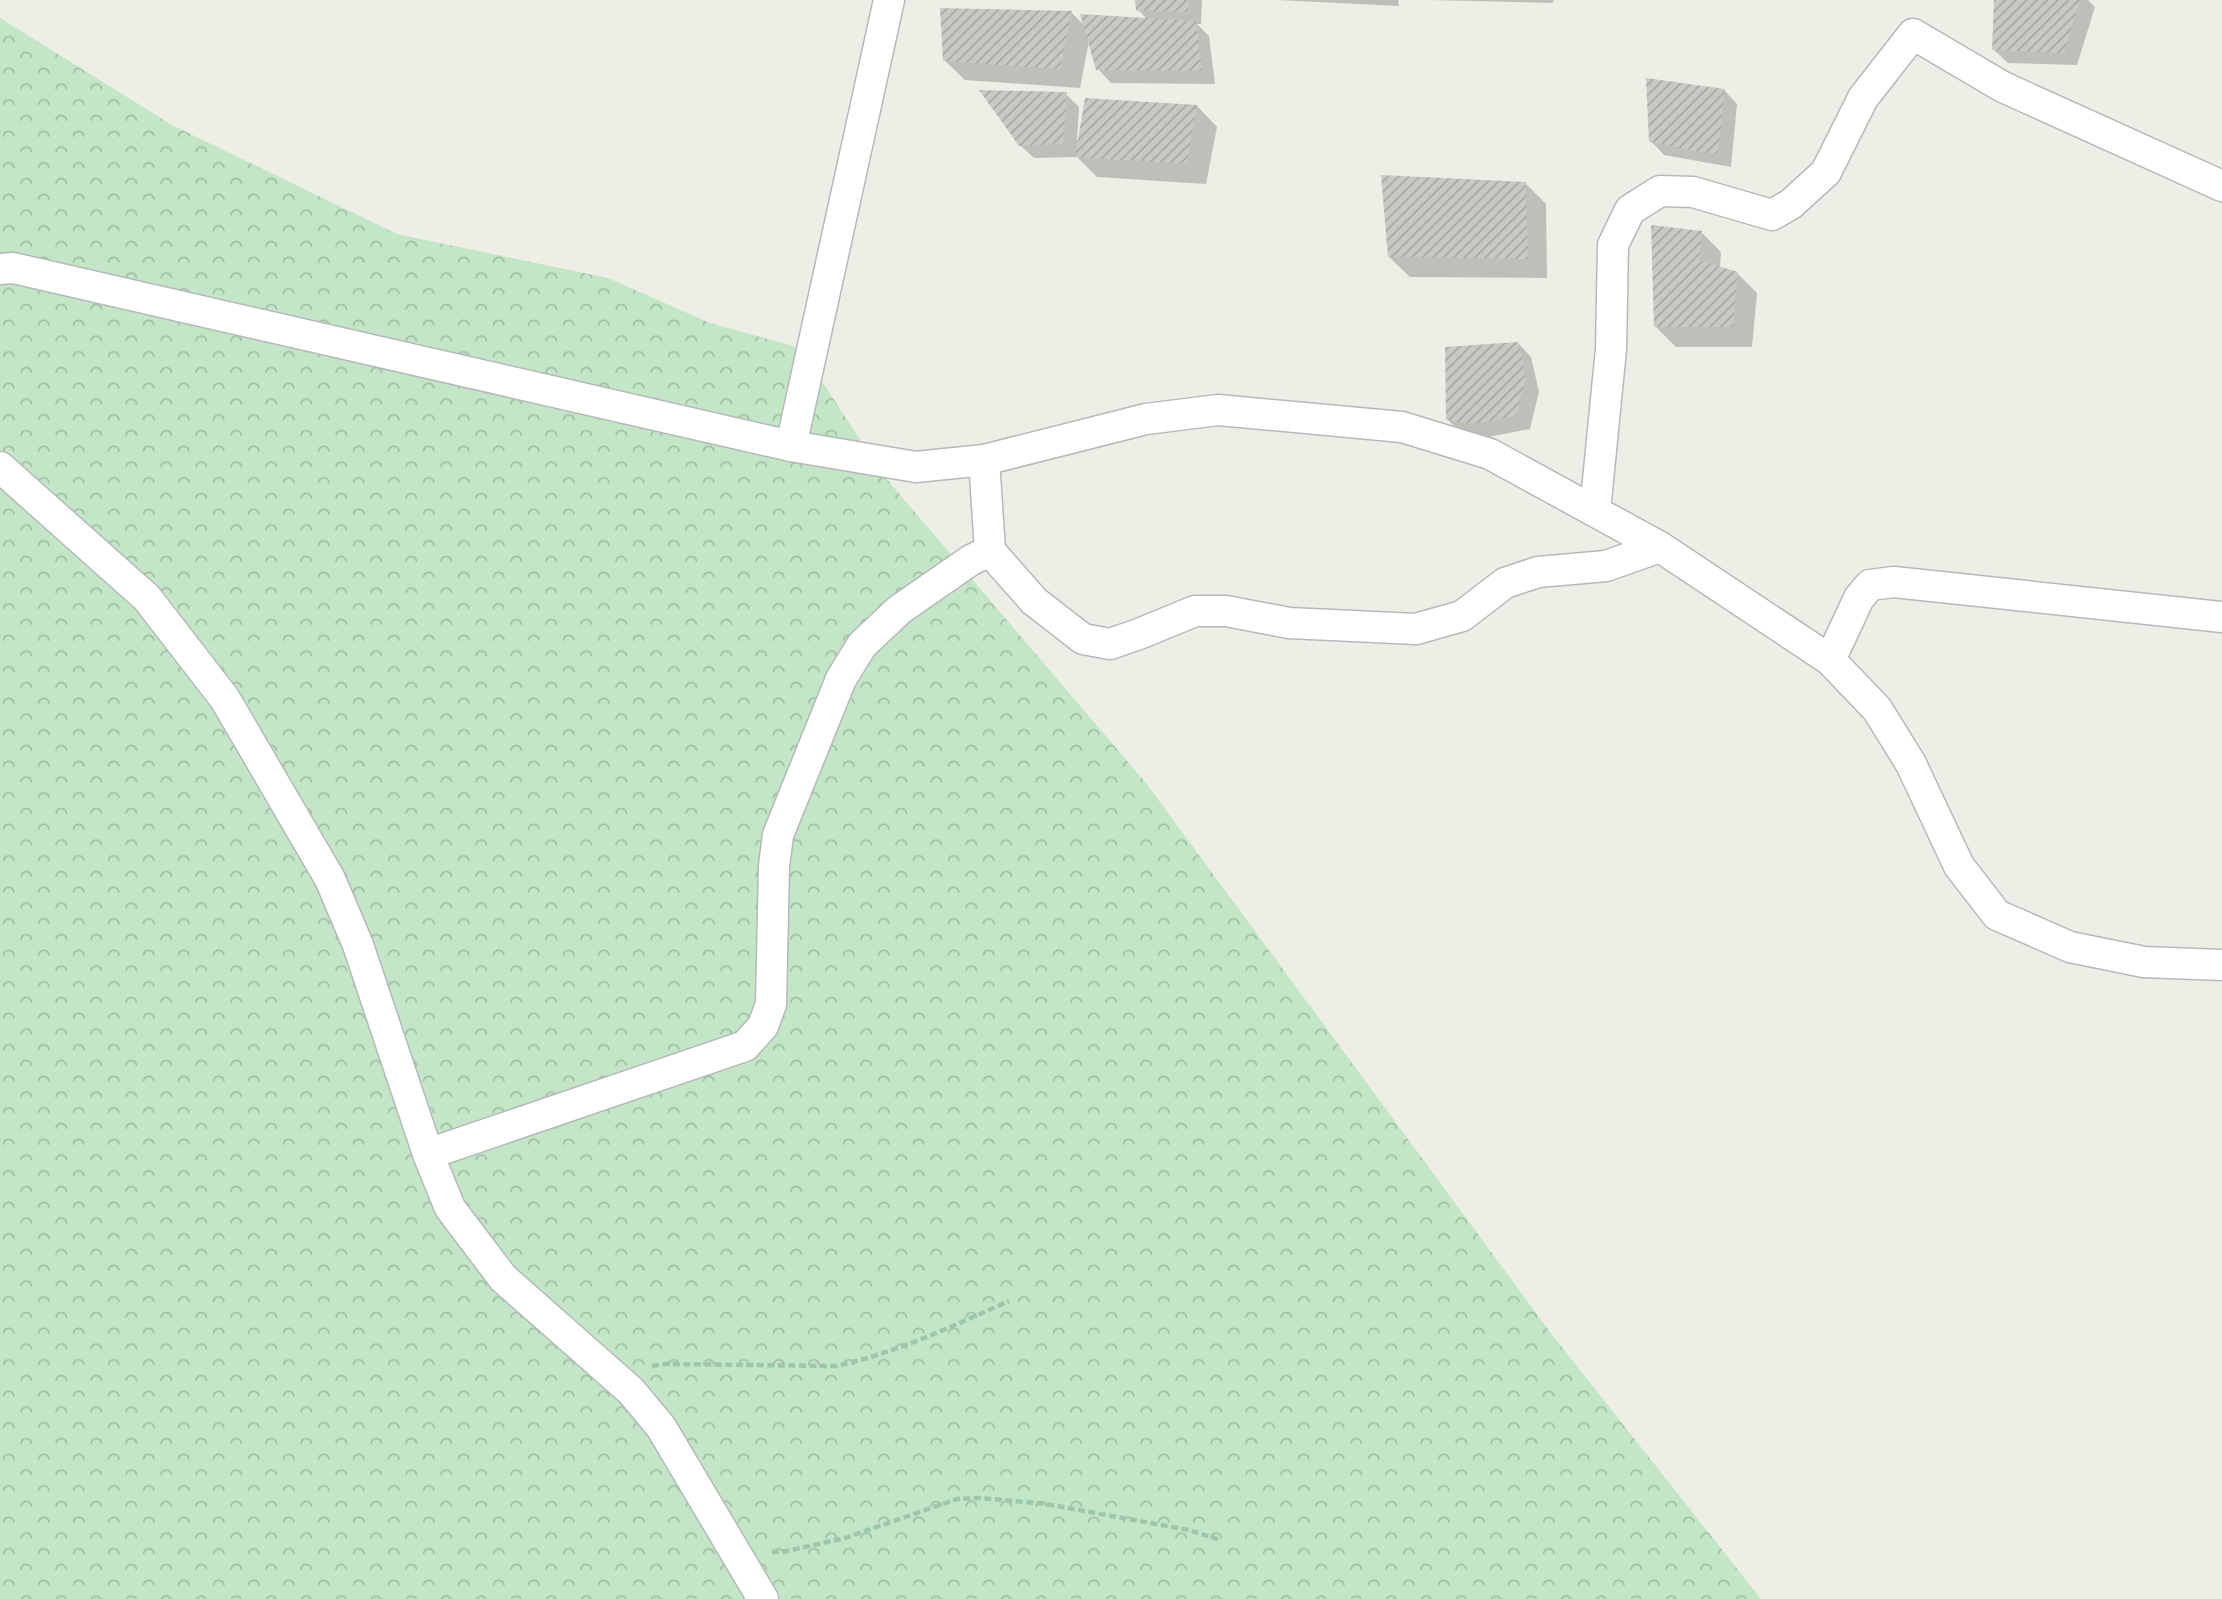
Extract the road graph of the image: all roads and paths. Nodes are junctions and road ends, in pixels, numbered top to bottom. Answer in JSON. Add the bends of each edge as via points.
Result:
{"nodes":[{"id":1,"x":890,"y":0,"type":"edge"},
{"id":2,"x":2222,"y":186,"type":"edge"},
{"id":3,"x":0,"y":269,"type":"edge"},
{"id":4,"x":791,"y":446,"type":"junction"},
{"id":5,"x":985,"y":460,"type":"junction"},
{"id":6,"x":0,"y":467,"type":"edge"},
{"id":7,"x":1595,"y":511,"type":"junction"},
{"id":8,"x":1660,"y":547,"type":"junction"},
{"id":9,"x":990,"y":551,"type":"junction"},
{"id":10,"x":2222,"y":617,"type":"edge"},
{"id":11,"x":1830,"y":660,"type":"junction"},
{"id":12,"x":2222,"y":965,"type":"edge"},
{"id":13,"x":428,"y":1154,"type":"junction"},
{"id":14,"x":1009,"y":1301,"type":"dead end"},
{"id":15,"x":610,"y":1373,"type":"junction"},
{"id":16,"x":1220,"y":1540,"type":"dead end"},
{"id":17,"x":736,"y":1554,"type":"junction"},
{"id":18,"x":763,"y":1599,"type":"edge"}],
"edges":[{"from":1,"to":4,"type":"street"},
{"from":2,"to":7,"type":"street","via":[[2003,88],[1913,34],[1863,98],[1826,172],[1791,204],[1772,215],[1692,192],[1660,191],[1630,210],[1613,245],[1611,349]]},
{"from":3,"to":4,"type":"street","via":[[13,268]]},
{"from":4,"to":5,"type":"street","via":[[916,467]]},
{"from":5,"to":7,"type":"street","via":[[1146,419],[1218,410],[1402,427],[1490,454]]},
{"from":5,"to":9,"type":"street"},
{"from":6,"to":13,"type":"street","via":[[147,598],[225,699],[330,879],[358,945]]},
{"from":7,"to":8,"type":"street"},
{"from":8,"to":9,"type":"street","via":[[1606,566],[1538,572],[1505,583],[1462,616],[1416,629],[1289,623],[1226,611],[1195,611],[1110,644],[1083,639],[1034,601]]},
{"from":8,"to":11,"type":"street"},
{"from":9,"to":13,"type":"street","via":[[899,610],[862,645],[842,679],[778,835],[771,1004],[763,1026],[745,1046]]},
{"from":10,"to":11,"type":"street","via":[[1894,582],[1870,585],[1859,598]]},
{"from":11,"to":12,"type":"street","via":[[1877,709],[1912,764],[1959,866],[1997,915],[2070,947],[2144,962]]},
{"from":13,"to":15,"type":"street","via":[[450,1208],[503,1278]]},
{"from":14,"to":15,"type":"path","via":[[937,1333],[835,1366],[665,1364]]},
{"from":15,"to":17,"type":"street","via":[[661,1427]]},
{"from":16,"to":17,"type":"path","via":[[1189,1530],[1046,1504],[980,1498],[957,1499],[845,1538],[787,1551]]},
{"from":17,"to":18,"type":"street"}]}
